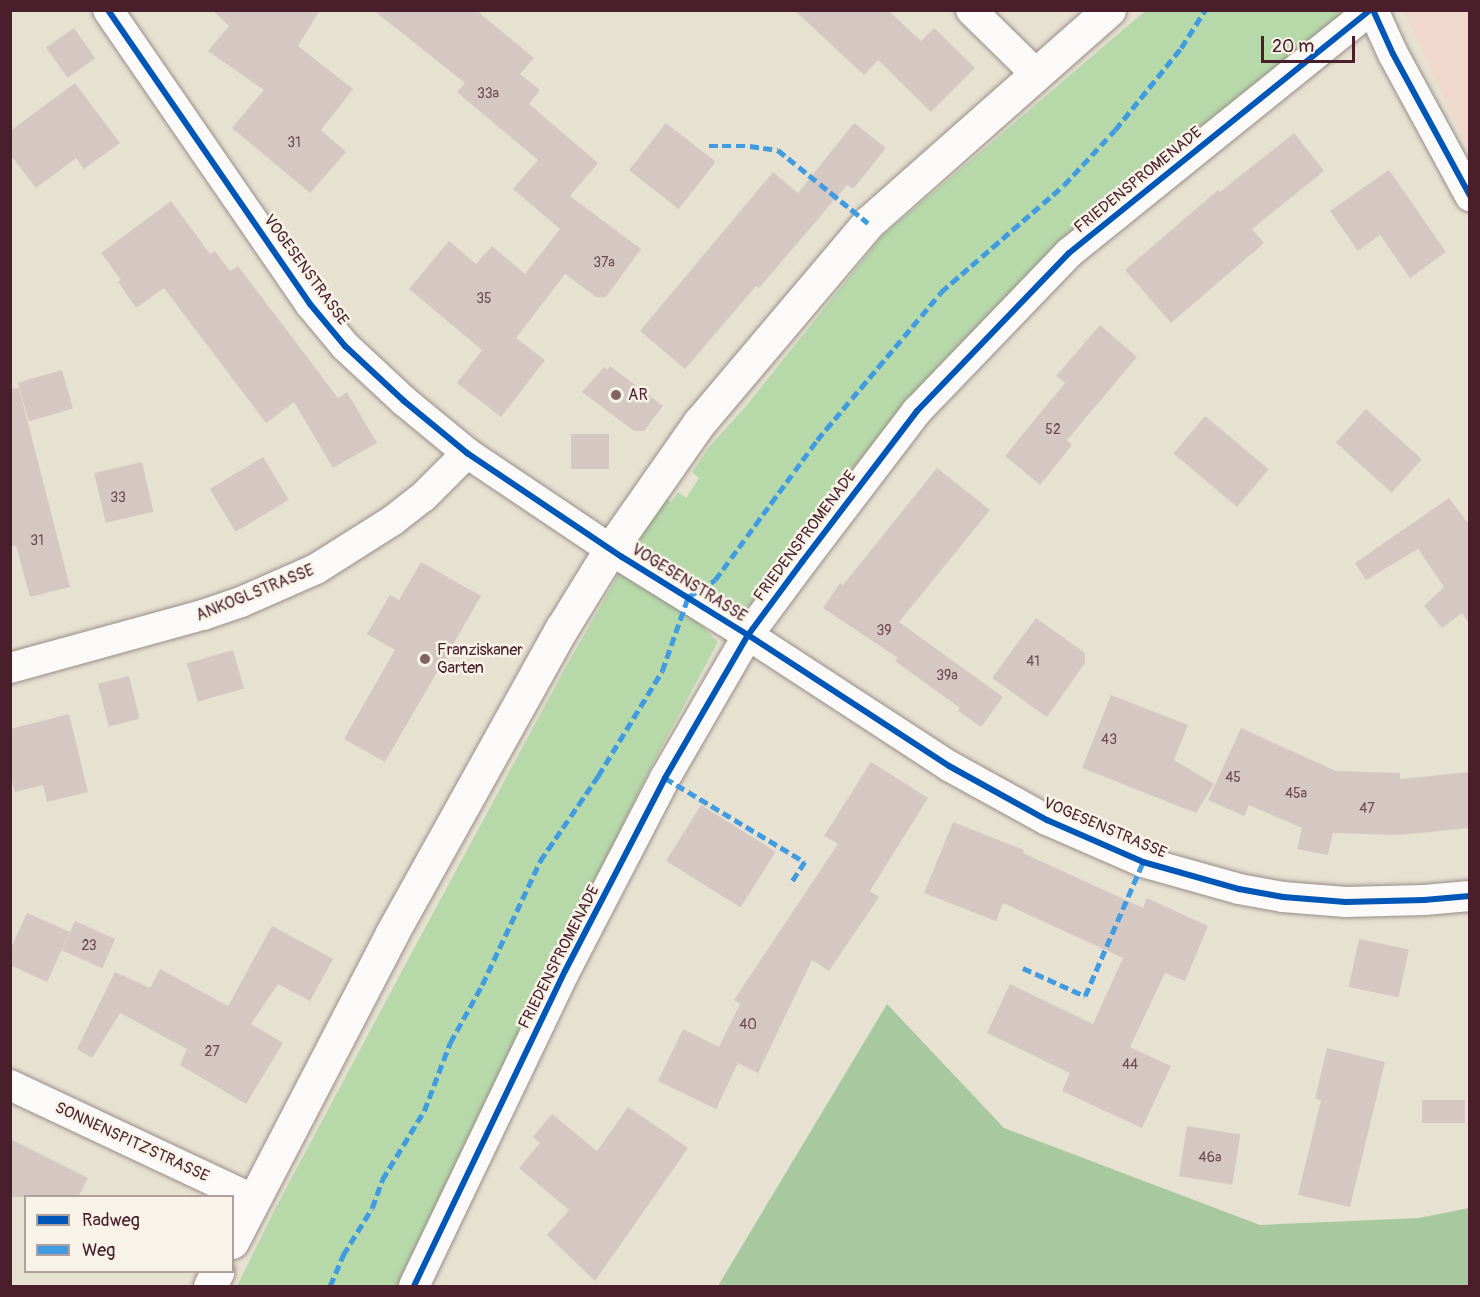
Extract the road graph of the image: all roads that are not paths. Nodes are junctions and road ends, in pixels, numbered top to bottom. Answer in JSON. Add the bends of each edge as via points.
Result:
{"nodes":[{"id":1,"x":108,"y":10,"type":"edge"},
{"id":2,"x":971,"y":10,"type":"edge"},
{"id":3,"x":1109,"y":10,"type":"edge"},
{"id":4,"x":1371,"y":10,"type":"edge"},
{"id":5,"x":1035,"y":74,"type":"junction"},
{"id":6,"x":1470,"y":196,"type":"edge"},
{"id":7,"x":467,"y":453,"type":"junction"},
{"id":8,"x":610,"y":550,"type":"junction"},
{"id":9,"x":748,"y":635,"type":"junction"},
{"id":10,"x":10,"y":668,"type":"edge"},
{"id":11,"x":1470,"y":896,"type":"edge"},
{"id":12,"x":10,"y":1085,"type":"edge"},
{"id":13,"x":254,"y":1200,"type":"junction"},
{"id":14,"x":234,"y":1238,"type":"edge"},
{"id":15,"x":217,"y":1273,"type":"edge"},
{"id":16,"x":210,"y":1287,"type":"edge"},
{"id":17,"x":414,"y":1287,"type":"edge"}],
"edges":[{"from":1,"to":7,"type":"street","name":"VOGESENSTRASSE","via":[[310,304],[345,346]]},
{"from":2,"to":5,"type":"street"},
{"from":3,"to":5,"type":"street"},
{"from":4,"to":6,"type":"street"},
{"from":4,"to":9,"type":"street","name":"FRIEDENSPROMENADE","via":[[1069,253],[917,411]]},
{"from":5,"to":8,"type":"street","via":[[868,223],[714,405]]},
{"from":7,"to":8,"type":"street","name":"VOGESENSTRASSE"},
{"from":7,"to":10,"type":"street","name":"ANKOGLSTRASSE","via":[[423,497],[316,570],[203,615]]},
{"from":8,"to":9,"type":"street","name":"VOGESENSTRASSE"},
{"from":8,"to":13,"type":"street","via":[[562,628],[392,933]]},
{"from":9,"to":11,"type":"street","name":"VOGESENSTRASSE","via":[[949,766],[1047,820],[1143,862],[1239,890],[1283,897],[1346,902]]},
{"from":9,"to":17,"type":"street","name":"FRIEDENSPROMENADE","via":[[665,778],[576,950]]},
{"from":12,"to":13,"type":"street","name":"SONNENSPITZSTRASSE"},
{"from":13,"to":14,"type":"street"},
{"from":15,"to":16,"type":"street"}]}
